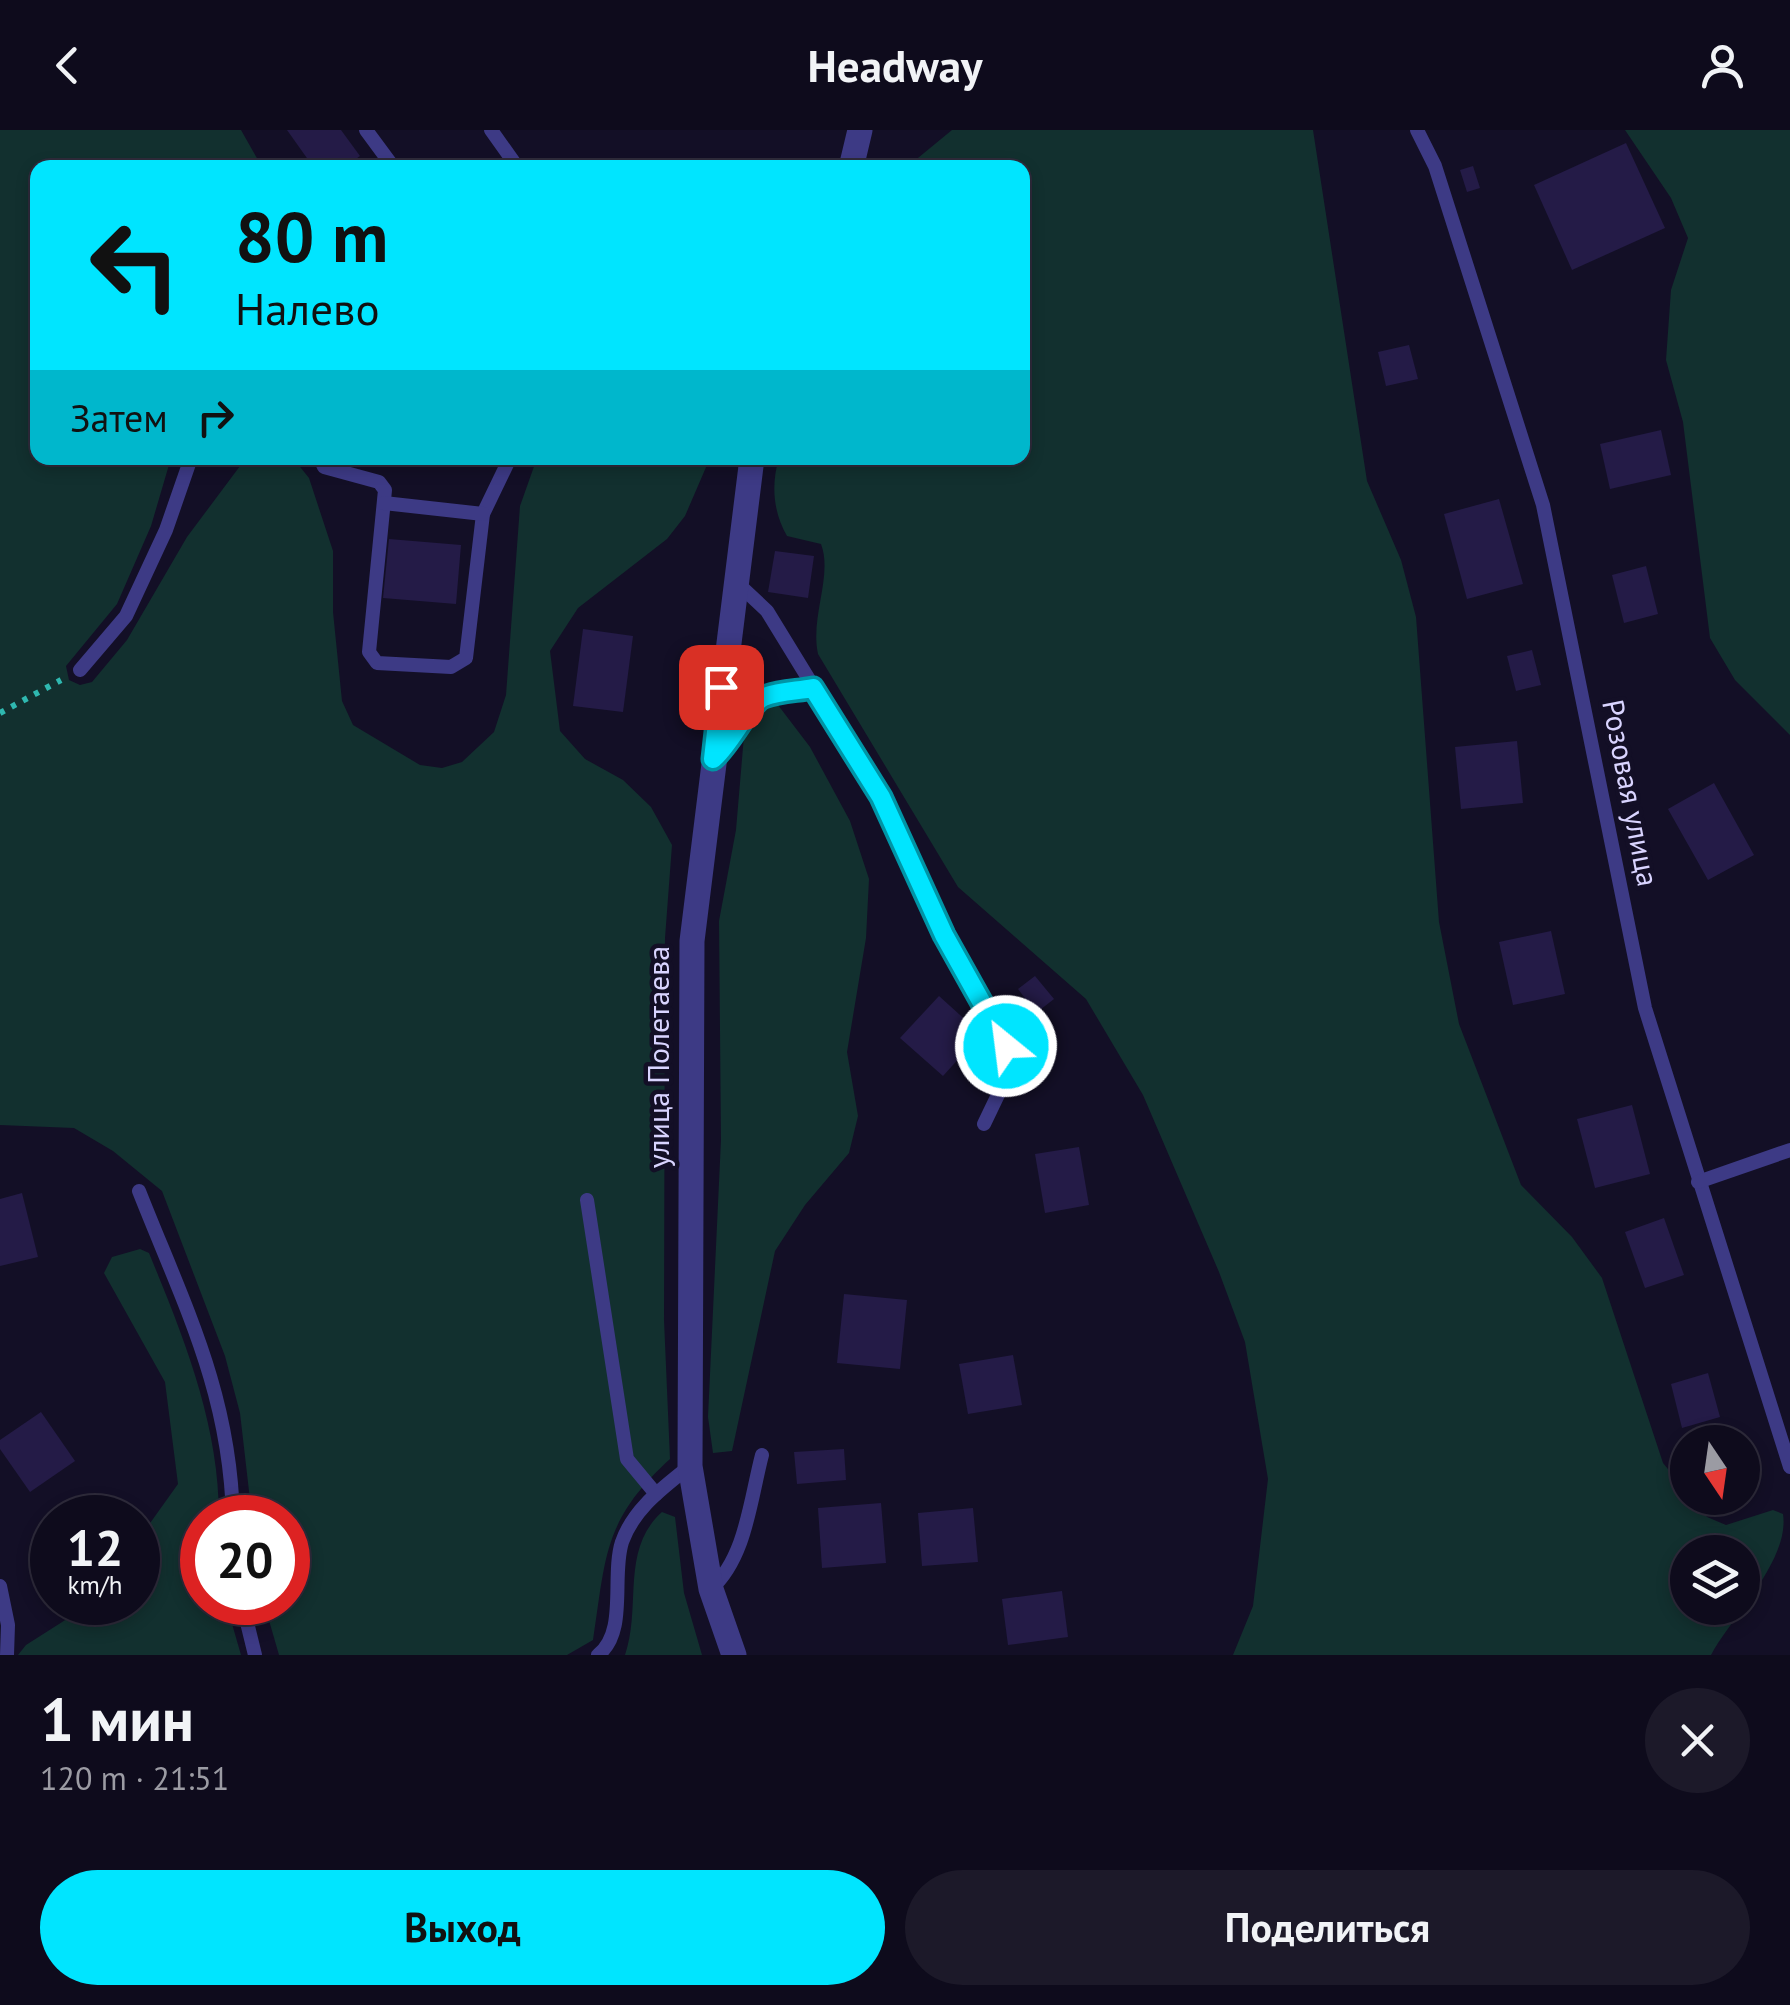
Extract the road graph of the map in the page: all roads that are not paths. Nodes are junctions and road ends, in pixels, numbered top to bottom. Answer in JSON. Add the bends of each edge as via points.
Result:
{"nodes":[{"id":1,"x":366,"y":130,"type":"edge"},
{"id":2,"x":491,"y":130,"type":"edge"},
{"id":3,"x":860,"y":130,"type":"edge"},
{"id":4,"x":1417,"y":130,"type":"edge"},
{"id":5,"x":388,"y":160,"type":"edge"},
{"id":6,"x":512,"y":160,"type":"edge"},
{"id":7,"x":853,"y":160,"type":"edge"},
{"id":8,"x":189,"y":465,"type":"edge"},
{"id":9,"x":323,"y":465,"type":"edge"},
{"id":10,"x":507,"y":465,"type":"edge"},
{"id":11,"x":751,"y":465,"type":"edge"},
{"id":12,"x":384,"y":503,"type":"junction"},
{"id":13,"x":484,"y":514,"type":"junction"},
{"id":14,"x":734,"y":580,"type":"junction"},
{"id":15,"x":80,"y":670,"type":"road end"},
{"id":16,"x":813,"y":688,"type":"junction"},
{"id":17,"x":713,"y":759,"type":"junction"},
{"id":18,"x":984,"y":1124,"type":"dead end"},
{"id":19,"x":1790,"y":1150,"type":"edge"},
{"id":20,"x":1698,"y":1182,"type":"junction"},
{"id":21,"x":139,"y":1191,"type":"dead end"},
{"id":22,"x":587,"y":1200,"type":"dead end"},
{"id":23,"x":762,"y":1456,"type":"dead end"},
{"id":24,"x":690,"y":1466,"type":"junction"},
{"id":25,"x":1790,"y":1468,"type":"edge"},
{"id":26,"x":656,"y":1494,"type":"junction"},
{"id":27,"x":232,"y":1495,"type":"edge"},
{"id":28,"x":0,"y":1586,"type":"edge"},
{"id":29,"x":711,"y":1590,"type":"junction"},
{"id":30,"x":248,"y":1625,"type":"edge"},
{"id":31,"x":601,"y":1654,"type":"edge"},
{"id":32,"x":7,"y":1655,"type":"edge"},
{"id":33,"x":255,"y":1655,"type":"edge"},
{"id":34,"x":734,"y":1655,"type":"edge"}],
"edges":[{"from":1,"to":5,"type":"lane"},
{"from":2,"to":6,"type":"lane"},
{"from":3,"to":7,"type":"street"},
{"from":4,"to":20,"type":"lane","name":"Розовая улица","via":[[1435,166],[1544,504],[1645,1008]]},
{"from":8,"to":15,"type":"lane","via":[[126,616]]},
{"from":9,"to":12,"type":"lane","via":[[379,482]]},
{"from":10,"to":13,"type":"lane"},
{"from":11,"to":14,"type":"street","name":"улица Полетаева"},
{"from":12,"to":13,"type":"lane"},
{"from":12,"to":13,"type":"lane","via":[[369,652],[378,664],[451,667],[466,658]]},
{"from":14,"to":16,"type":"lane","via":[[767,611]]},
{"from":14,"to":17,"type":"street","name":"улица Полетаева"},
{"from":16,"to":17,"type":"lane","via":[[755,702],[732,743]]},
{"from":16,"to":18,"type":"lane","via":[[881,797],[944,935],[1006,1046],[1008,1074]]},
{"from":17,"to":24,"type":"street","name":"улица Полетаева","via":[[692,940]]},
{"from":19,"to":20,"type":"lane"},
{"from":20,"to":25,"type":"lane","name":"Розовая улица"},
{"from":21,"to":27,"type":"lane","via":[[210,1366],[226,1423]]},
{"from":22,"to":26,"type":"lane","via":[[627,1459]]},
{"from":23,"to":29,"type":"lane","via":[[739,1548],[728,1574]]},
{"from":24,"to":26,"type":"lane"},
{"from":24,"to":29,"type":"street","name":"улица Полетаева"},
{"from":26,"to":31,"type":"lane","via":[[636,1512],[622,1542],[614,1629]]},
{"from":28,"to":32,"type":"lane"},
{"from":29,"to":34,"type":"street","name":"улица Полетаева"},
{"from":30,"to":33,"type":"lane"}]}
